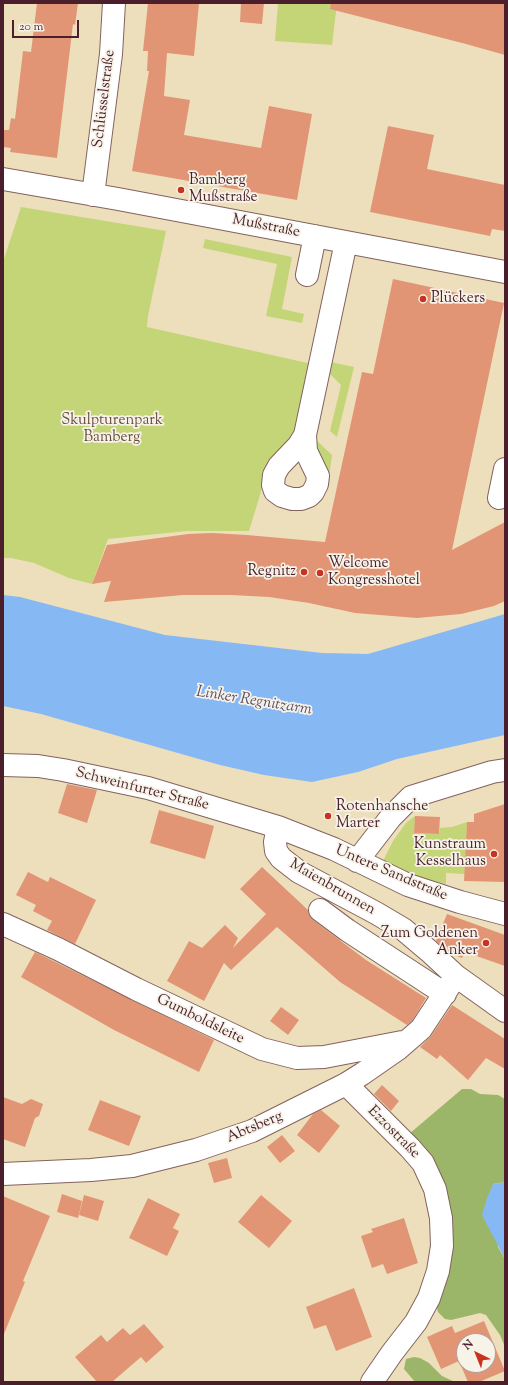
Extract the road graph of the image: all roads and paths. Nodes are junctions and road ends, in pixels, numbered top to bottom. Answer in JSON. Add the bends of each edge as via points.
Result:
{"nodes":[{"id":1,"x":114,"y":3,"type":"edge"},
{"id":2,"x":3,"y":180,"type":"edge"},
{"id":3,"x":93,"y":195,"type":"junction"},
{"id":4,"x":315,"y":236,"type":"junction"},
{"id":5,"x":346,"y":242,"type":"junction"},
{"id":6,"x":505,"y":272,"type":"edge"},
{"id":7,"x":307,"y":275,"type":"dead end"},
{"id":8,"x":305,"y":434,"type":"dead end"},
{"id":9,"x":505,"y":469,"type":"edge"},
{"id":10,"x":499,"y":498,"type":"dead end"},
{"id":11,"x":3,"y":765,"type":"edge"},
{"id":12,"x":505,"y":770,"type":"edge"},
{"id":13,"x":278,"y":827,"type":"junction"},
{"id":14,"x":357,"y":861,"type":"junction"},
{"id":15,"x":320,"y":910,"type":"dead end"},
{"id":16,"x":505,"y":914,"type":"edge"},
{"id":17,"x":3,"y":924,"type":"edge"},
{"id":18,"x":450,"y":985,"type":"junction"},
{"id":19,"x":505,"y":1011,"type":"edge"},
{"id":20,"x":410,"y":1040,"type":"junction"},
{"id":21,"x":346,"y":1084,"type":"junction"},
{"id":22,"x":3,"y":1174,"type":"edge"},
{"id":23,"x":372,"y":1382,"type":"edge"}],
"edges":[{"from":1,"to":3,"type":"street","name":"Schlüsselstraße","via":[[111,54]]},
{"from":2,"to":3,"type":"street","name":"Mußstraße"},
{"from":3,"to":4,"type":"street","name":"Mußstraße"},
{"from":4,"to":5,"type":"street","name":"Mußstraße"},
{"from":4,"to":7,"type":"street"},
{"from":5,"to":6,"type":"street","name":"Mußstraße"},
{"from":5,"to":8,"type":"street"},
{"from":9,"to":10,"type":"street"},
{"from":11,"to":13,"type":"street","name":"Schweinfurter Straße","via":[[38,766],[148,788]]},
{"from":12,"to":14,"type":"street","via":[[411,797],[391,816]]},
{"from":13,"to":14,"type":"street","name":"Untere Sandstraße"},
{"from":13,"to":18,"type":"street","name":"Maienbrunnen","via":[[276,851],[282,858],[299,872],[403,929],[429,950]]},
{"from":14,"to":16,"type":"street","name":"Untere Sandstraße","via":[[421,889]]},
{"from":15,"to":18,"type":"street","name":"Maienbrunnen","via":[[400,966],[420,977]]},
{"from":17,"to":20,"type":"street","name":"Gumboldsleite","via":[[262,1049],[297,1058],[324,1057]]},
{"from":18,"to":19,"type":"street","name":"Maienbrunnen"},
{"from":18,"to":20,"type":"street","name":"Abtsberg","via":[[421,1029]]},
{"from":20,"to":21,"type":"street","name":"Abtsberg"},
{"from":21,"to":22,"type":"street","name":"Abtsberg","via":[[252,1131],[196,1150],[132,1166]]},
{"from":21,"to":23,"type":"street","name":"Ezzostraße","via":[[423,1163],[435,1189],[441,1218],[442,1246],[438,1271],[429,1298],[416,1322]]}]}
